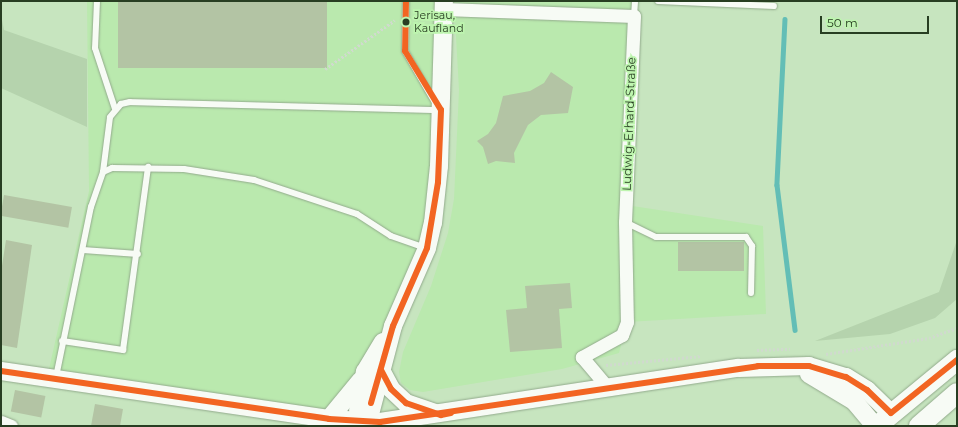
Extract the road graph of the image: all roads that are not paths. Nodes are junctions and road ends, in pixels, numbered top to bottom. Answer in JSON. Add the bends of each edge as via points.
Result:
{"nodes":[{"id":1,"x":97,"y":1,"type":"edge"},
{"id":2,"x":406,"y":1,"type":"edge"},
{"id":3,"x":635,"y":1,"type":"edge"},
{"id":4,"x":658,"y":1,"type":"edge"},
{"id":5,"x":444,"y":5,"type":"edge"},
{"id":6,"x":774,"y":6,"type":"dead end"},
{"id":7,"x":634,"y":16,"type":"junction"},
{"id":8,"x":115,"y":109,"type":"junction"},
{"id":9,"x":441,"y":110,"type":"junction"},
{"id":10,"x":148,"y":167,"type":"junction"},
{"id":11,"x":103,"y":172,"type":"junction"},
{"id":12,"x":625,"y":222,"type":"junction"},
{"id":13,"x":427,"y":248,"type":"junction"},
{"id":14,"x":82,"y":250,"type":"junction"},
{"id":15,"x":138,"y":254,"type":"junction"},
{"id":16,"x":751,"y":293,"type":"dead end"},
{"id":17,"x":62,"y":341,"type":"junction"},
{"id":18,"x":957,"y":360,"type":"edge"},
{"id":19,"x":1,"y":371,"type":"edge"},
{"id":20,"x":373,"y":371,"type":"junction"},
{"id":21,"x":55,"y":380,"type":"junction"},
{"id":22,"x":608,"y":389,"type":"junction"},
{"id":23,"x":957,"y":393,"type":"edge"},
{"id":24,"x":441,"y":414,"type":"junction"},
{"id":25,"x":329,"y":419,"type":"junction"},
{"id":26,"x":1,"y":422,"type":"edge"},
{"id":27,"x":364,"y":423,"type":"edge"},
{"id":28,"x":887,"y":423,"type":"edge"},
{"id":29,"x":11,"y":426,"type":"edge"},
{"id":30,"x":918,"y":426,"type":"edge"}],
"edges":[{"from":1,"to":8,"type":"lane","via":[[95,48]]},
{"from":2,"to":9,"type":"lane","via":[[405,51]]},
{"from":3,"to":7,"type":"lane"},
{"from":4,"to":6,"type":"lane"},
{"from":5,"to":7,"type":"street"},
{"from":5,"to":9,"type":"street"},
{"from":7,"to":12,"type":"street","name":"Ludwig-Erhard-Straße"},
{"from":8,"to":9,"type":"lane","via":[[130,102]]},
{"from":8,"to":11,"type":"lane"},
{"from":9,"to":13,"type":"street","via":[[438,182]]},
{"from":10,"to":11,"type":"lane","via":[[120,167]]},
{"from":10,"to":13,"type":"lane","via":[[254,180],[357,214],[391,236]]},
{"from":10,"to":15,"type":"lane"},
{"from":11,"to":14,"type":"lane","via":[[91,207]]},
{"from":12,"to":16,"type":"lane","via":[[656,237],[746,237],[752,246]]},
{"from":12,"to":22,"type":"street","name":"Ludwig-Erhard-Straße","via":[[627,322],[622,335],[582,357]]},
{"from":13,"to":20,"type":"street"},
{"from":14,"to":15,"type":"lane"},
{"from":14,"to":17,"type":"lane"},
{"from":15,"to":17,"type":"lane","via":[[123,350]]},
{"from":17,"to":21,"type":"lane"},
{"from":18,"to":28,"type":"main road"},
{"from":19,"to":21,"type":"street"},
{"from":20,"to":24,"type":"street","via":[[406,403]]},
{"from":20,"to":25,"type":"street"},
{"from":20,"to":27,"type":"street"},
{"from":21,"to":25,"type":"street"},
{"from":22,"to":24,"type":"street"},
{"from":22,"to":28,"type":"street","via":[[739,368],[809,366],[846,377],[867,390]]},
{"from":23,"to":30,"type":"main road"},
{"from":24,"to":27,"type":"street"},
{"from":25,"to":27,"type":"street"},
{"from":26,"to":29,"type":"street"}]}
